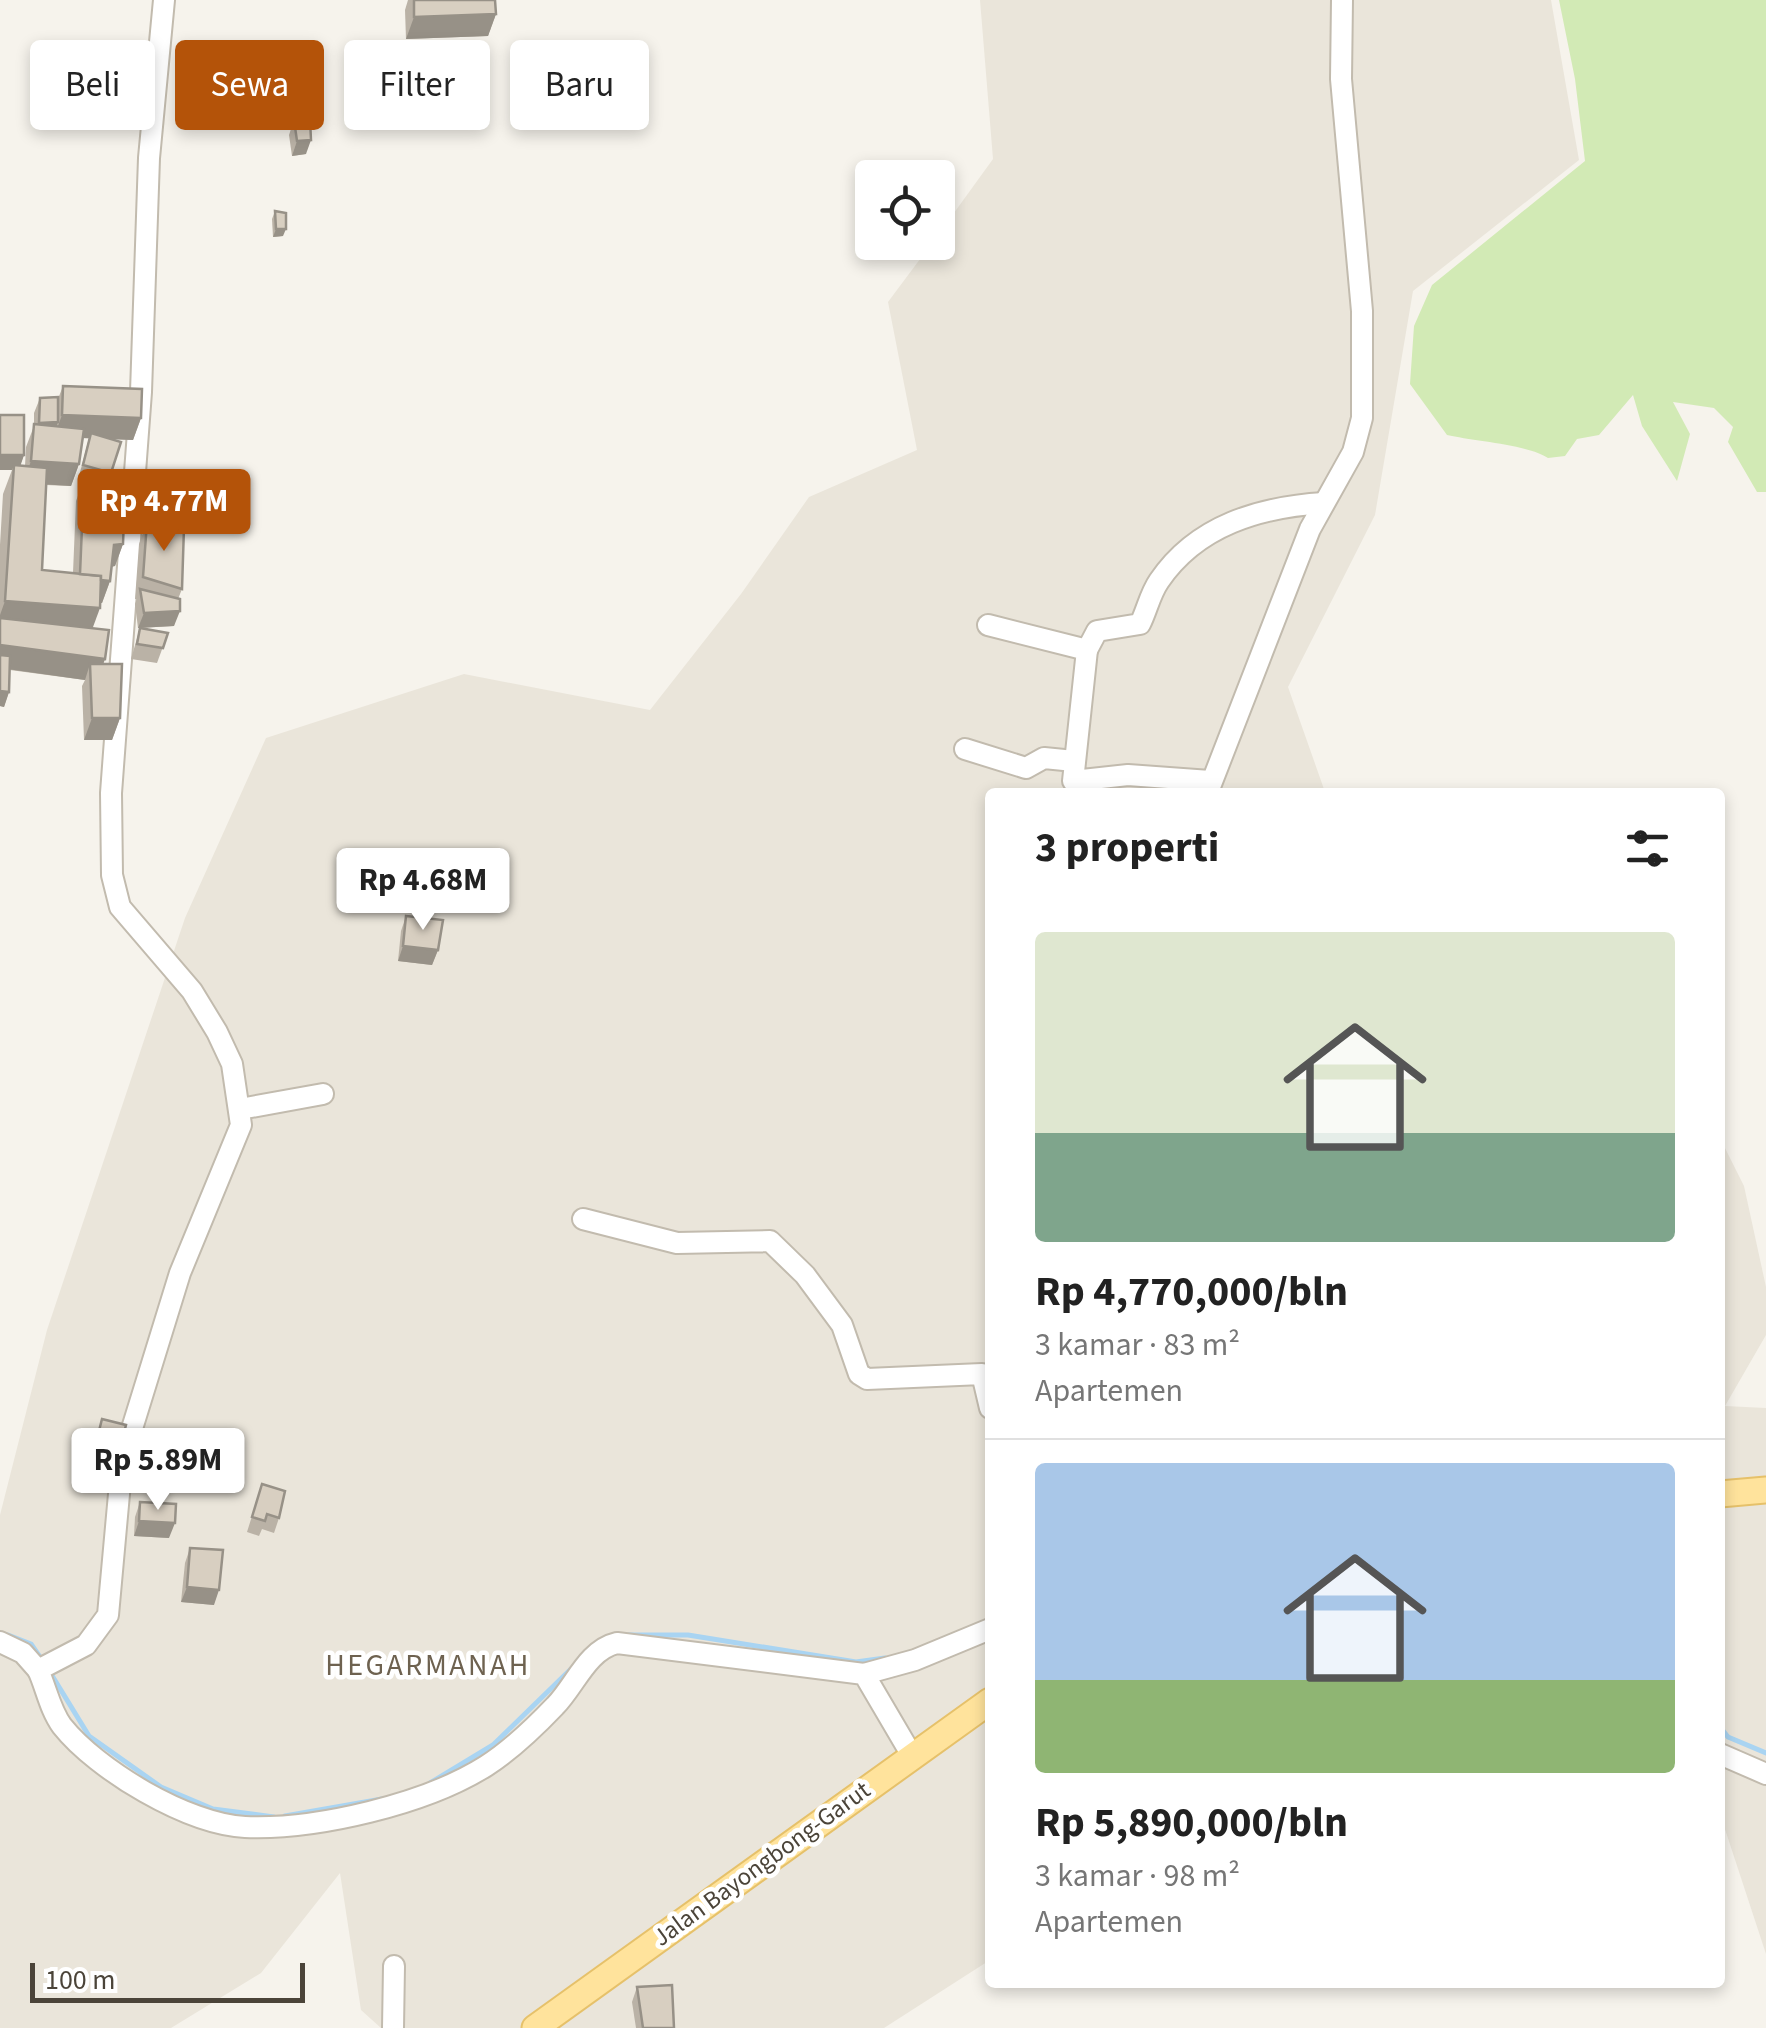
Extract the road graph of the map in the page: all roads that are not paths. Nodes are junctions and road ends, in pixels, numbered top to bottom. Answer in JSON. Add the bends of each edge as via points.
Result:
{"nodes":[{"id":1,"x":164,"y":0,"type":"edge"},
{"id":2,"x":1342,"y":0,"type":"edge"},
{"id":3,"x":1324,"y":504,"type":"junction"},
{"id":4,"x":988,"y":625,"type":"dead end"},
{"id":5,"x":1088,"y":650,"type":"junction"},
{"id":6,"x":965,"y":749,"type":"dead end"},
{"id":7,"x":1074,"y":761,"type":"junction"},
{"id":8,"x":1209,"y":787,"type":"edge"},
{"id":9,"x":323,"y":1094,"type":"dead end"},
{"id":10,"x":240,"y":1109,"type":"junction"},
{"id":11,"x":584,"y":1219,"type":"dead end"},
{"id":12,"x":985,"y":1387,"type":"edge"},
{"id":13,"x":1766,"y":1490,"type":"edge"},
{"id":14,"x":1725,"y":1494,"type":"edge"},
{"id":15,"x":985,"y":1631,"type":"edge"},
{"id":16,"x":0,"y":1642,"type":"edge"},
{"id":17,"x":40,"y":1669,"type":"junction"},
{"id":18,"x":864,"y":1674,"type":"junction"},
{"id":19,"x":985,"y":1704,"type":"edge"},
{"id":20,"x":911,"y":1754,"type":"junction"},
{"id":21,"x":1725,"y":1756,"type":"edge"},
{"id":22,"x":1766,"y":1774,"type":"edge"},
{"id":23,"x":394,"y":1966,"type":"dead end"},
{"id":24,"x":393,"y":2028,"type":"edge"},
{"id":25,"x":535,"y":2028,"type":"edge"}],
"edges":[{"from":1,"to":10,"type":"street","via":[[111,793],[112,875],[120,906],[218,1032]]},
{"from":2,"to":3,"type":"street","via":[[1342,79],[1362,310],[1362,418],[1353,452]]},
{"from":3,"to":5,"type":"street","via":[[1282,506],[1215,530],[1160,580],[1140,624],[1097,631]]},
{"from":3,"to":8,"type":"street"},
{"from":4,"to":5,"type":"street"},
{"from":5,"to":7,"type":"street"},
{"from":6,"to":7,"type":"street","via":[[1026,768],[1044,758]]},
{"from":7,"to":8,"type":"street","via":[[1076,782],[1128,775]]},
{"from":9,"to":10,"type":"street"},
{"from":10,"to":17,"type":"street","via":[[241,1125],[180,1274],[122,1461],[108,1615],[97,1634]]},
{"from":11,"to":12,"type":"street","via":[[677,1243],[770,1241],[842,1326],[859,1374],[982,1374]]},
{"from":13,"to":14,"type":"main road"},
{"from":15,"to":18,"type":"street"},
{"from":16,"to":17,"type":"street"},
{"from":17,"to":18,"type":"street","via":[[60,1724],[110,1770],[198,1815],[243,1827],[382,1808],[485,1766],[557,1704],[606,1646],[617,1643]]},
{"from":18,"to":20,"type":"street"},
{"from":19,"to":20,"type":"main road","name":"Jalan Bayongbong-Garut"},
{"from":20,"to":25,"type":"main road","name":"Jalan Bayongbong-Garut"},
{"from":21,"to":22,"type":"street"},
{"from":23,"to":24,"type":"street"}]}
